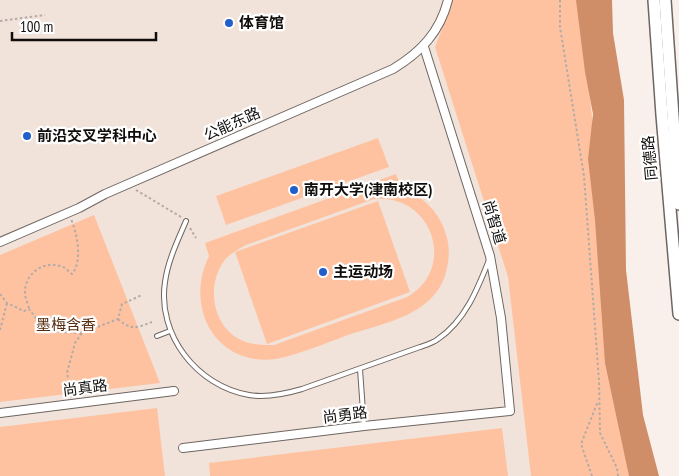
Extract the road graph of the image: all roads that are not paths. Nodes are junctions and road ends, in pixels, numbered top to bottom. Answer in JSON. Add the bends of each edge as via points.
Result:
{"nodes":[{"id":1,"x":448,"y":0,"type":"edge"},
{"id":2,"x":654,"y":0,"type":"edge"},
{"id":3,"x":665,"y":0,"type":"edge"},
{"id":4,"x":424,"y":47,"type":"junction"},
{"id":5,"x":679,"y":204,"type":"edge"},
{"id":6,"x":186,"y":221,"type":"road end"},
{"id":7,"x":0,"y":242,"type":"edge"},
{"id":8,"x":490,"y":256,"type":"junction"},
{"id":9,"x":679,"y":314,"type":"edge"},
{"id":10,"x":170,"y":331,"type":"junction"},
{"id":11,"x":157,"y":336,"type":"dead end"},
{"id":12,"x":360,"y":369,"type":"junction"},
{"id":13,"x":174,"y":391,"type":"dead end"},
{"id":14,"x":510,"y":411,"type":"joint"},
{"id":15,"x":0,"y":413,"type":"edge"},
{"id":16,"x":364,"y":426,"type":"junction"},
{"id":17,"x":183,"y":448,"type":"dead end"}],
"edges":[{"from":1,"to":4,"type":"street","name":"公能东路","via":[[444,14]]},
{"from":2,"to":9,"type":"main road","name":"同德路"},
{"from":3,"to":5,"type":"main road","name":"同德路"},
{"from":4,"to":7,"type":"street","name":"公能东路","via":[[393,69]]},
{"from":4,"to":8,"type":"street","name":"尚智道"},
{"from":6,"to":10,"type":"lane","via":[[168,264],[165,282],[164,299]]},
{"from":8,"to":12,"type":"lane","via":[[475,294],[438,340]]},
{"from":8,"to":14,"type":"street","name":"尚智道","via":[[501,318]]},
{"from":10,"to":11,"type":"lane"},
{"from":10,"to":12,"type":"lane","via":[[178,347],[203,374],[218,386],[249,395],[282,394]]},
{"from":12,"to":16,"type":"lane"},
{"from":13,"to":15,"type":"street","name":"尚真路"},
{"from":14,"to":16,"type":"street","name":"尚勇路"},
{"from":16,"to":17,"type":"street","name":"尚勇路"}]}
